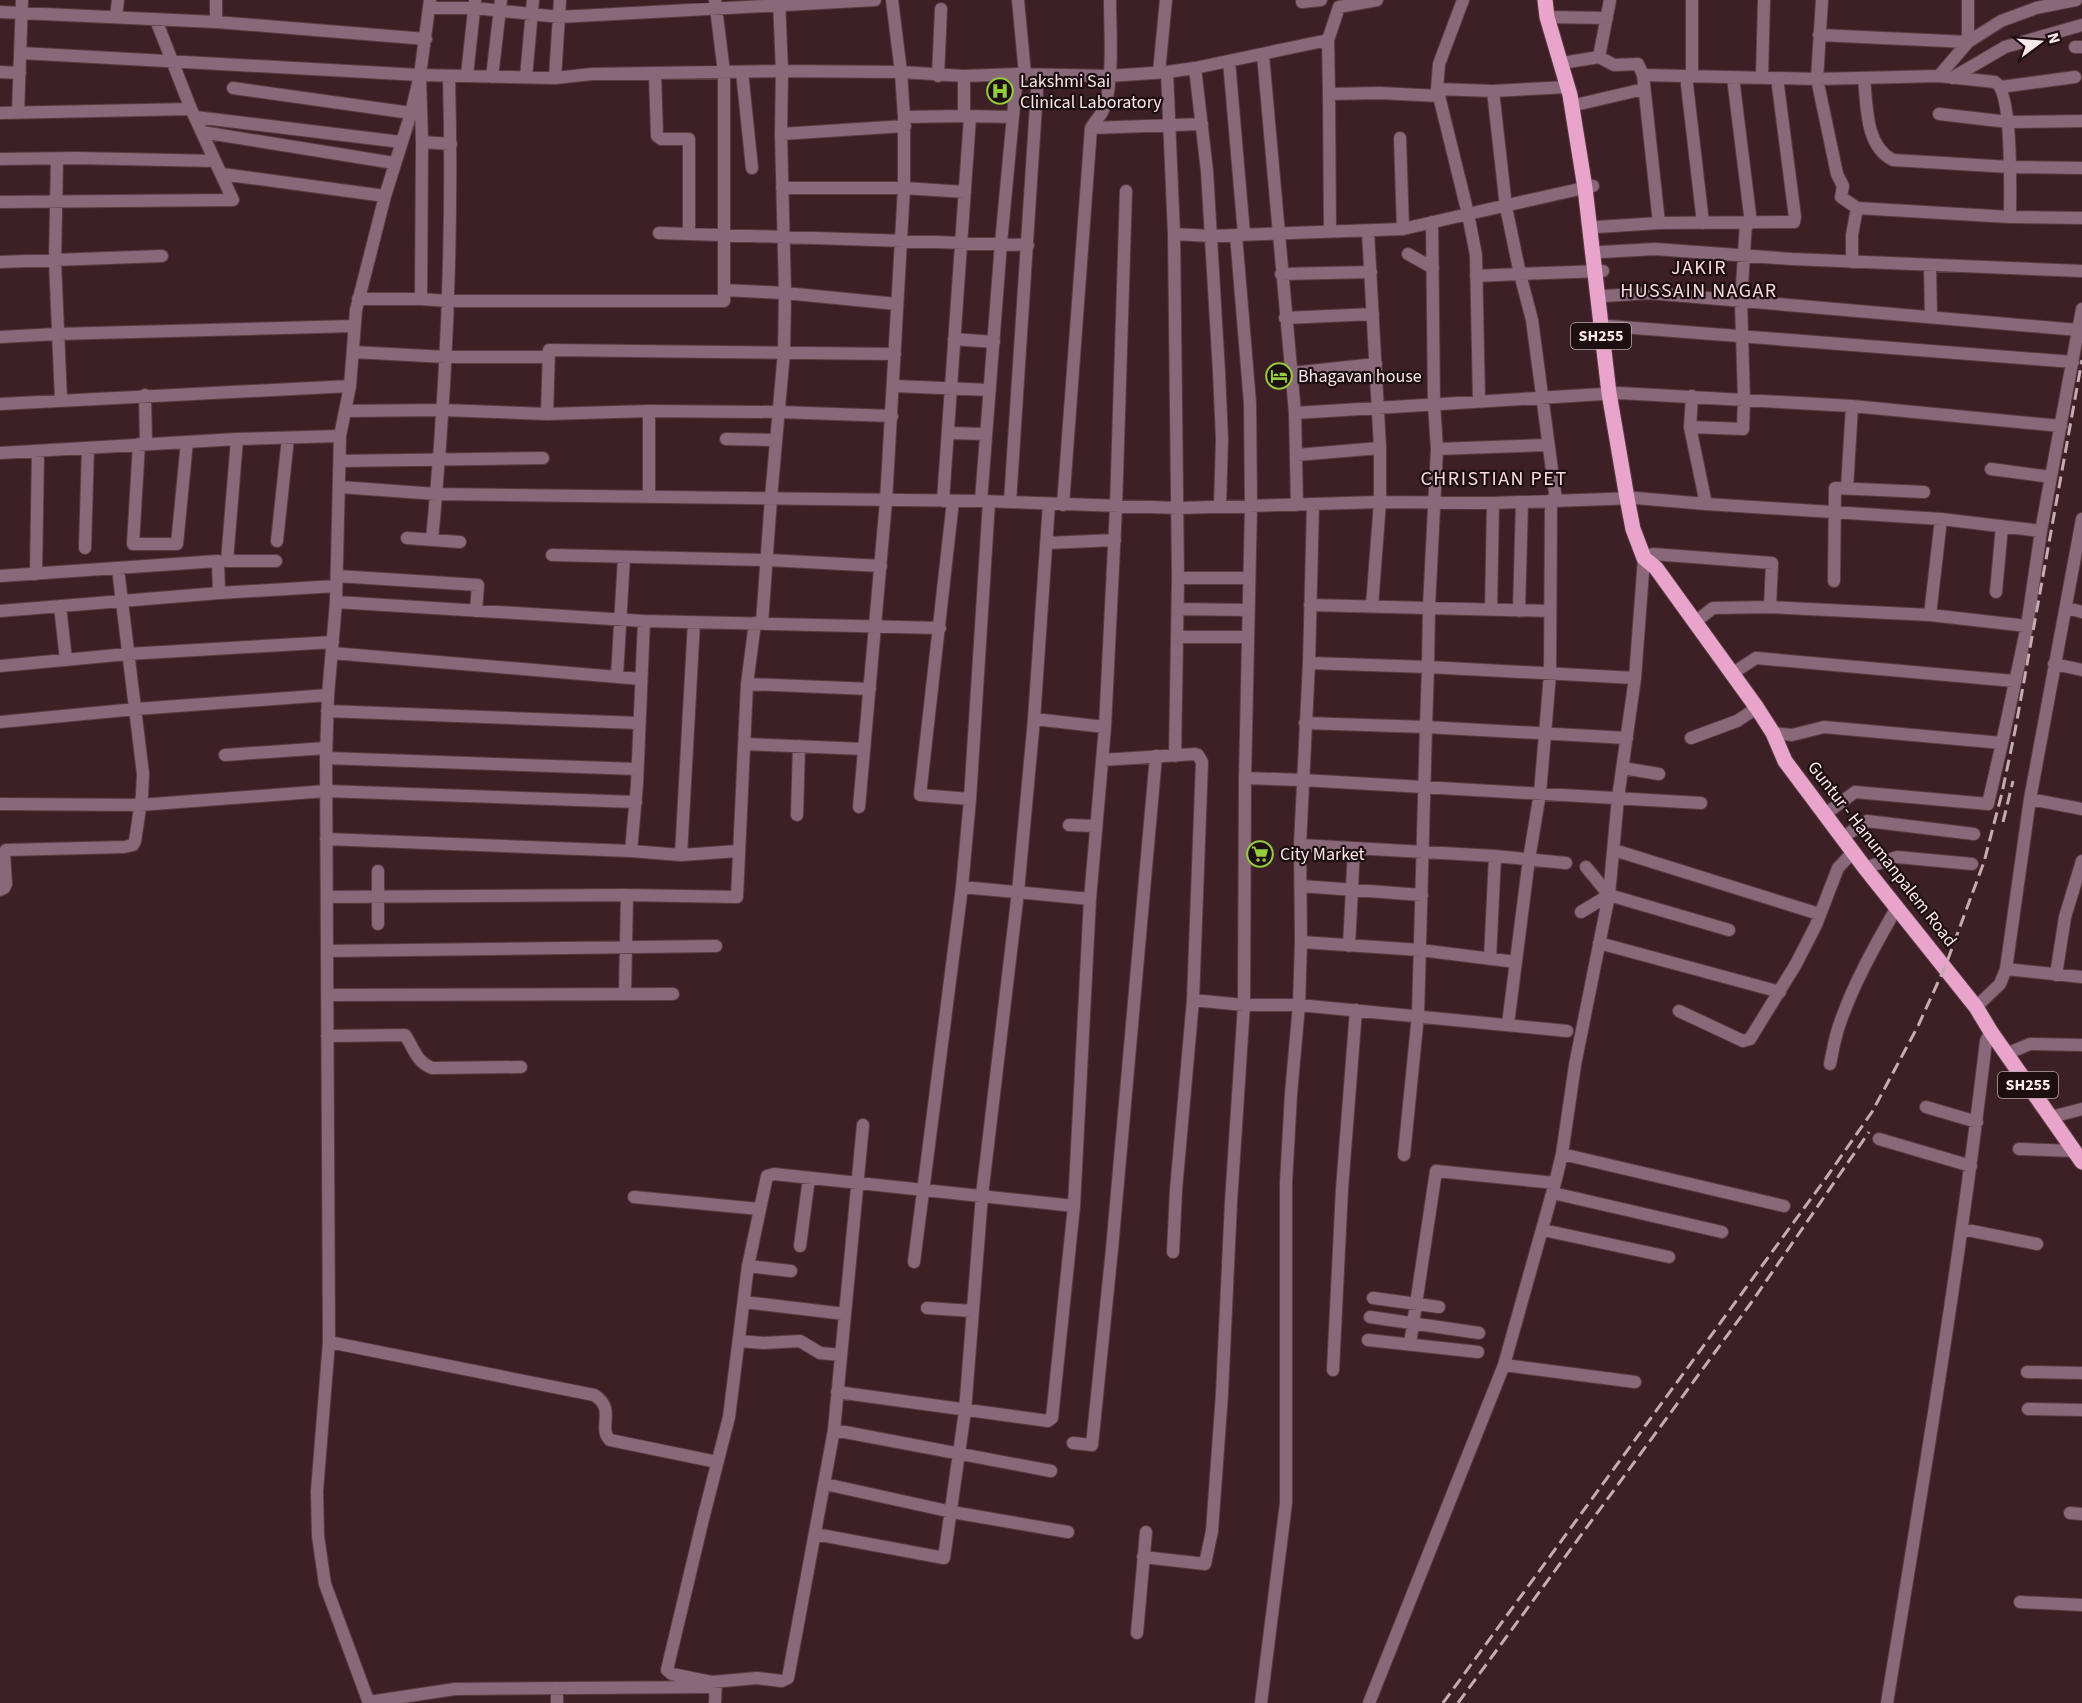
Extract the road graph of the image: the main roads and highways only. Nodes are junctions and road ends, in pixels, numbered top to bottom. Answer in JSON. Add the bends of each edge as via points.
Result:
{"nodes":[{"id":1,"x":1545,"y":0,"type":"edge"},
{"id":2,"x":1589,"y":187,"type":"junction"},
{"id":3,"x":1599,"y":271,"type":"junction"},
{"id":4,"x":1614,"y":393,"type":"junction"},
{"id":5,"x":2078,"y":1157,"type":"edge"}],
"edges":[{"from":1,"to":2,"type":"main road","name":"Guntur - Hanumanpalem Road","number":"SH255","via":[[1572,98]]},
{"from":2,"to":3,"type":"main road","name":"Guntur - Hanumanpalem Road","number":"SH255"},
{"from":2,"to":3,"type":"main road","name":"Guntur - Hanumanpalem Road","number":"SH255","via":[[1601,252]]},
{"from":3,"to":4,"type":"main road","name":"Guntur - Hanumanpalem Road","number":"SH255","via":[[1609,326]]},
{"from":3,"to":4,"type":"main road","name":"Guntur - Hanumanpalem Road","number":"SH255","via":[[1601,333]]},
{"from":4,"to":5,"type":"main road","name":"Guntur - Hanumanpalem Road","number":"SH255","via":[[1631,498],[1642,522],[1651,560],[1757,708],[1785,761],[1976,1007]]}]}
